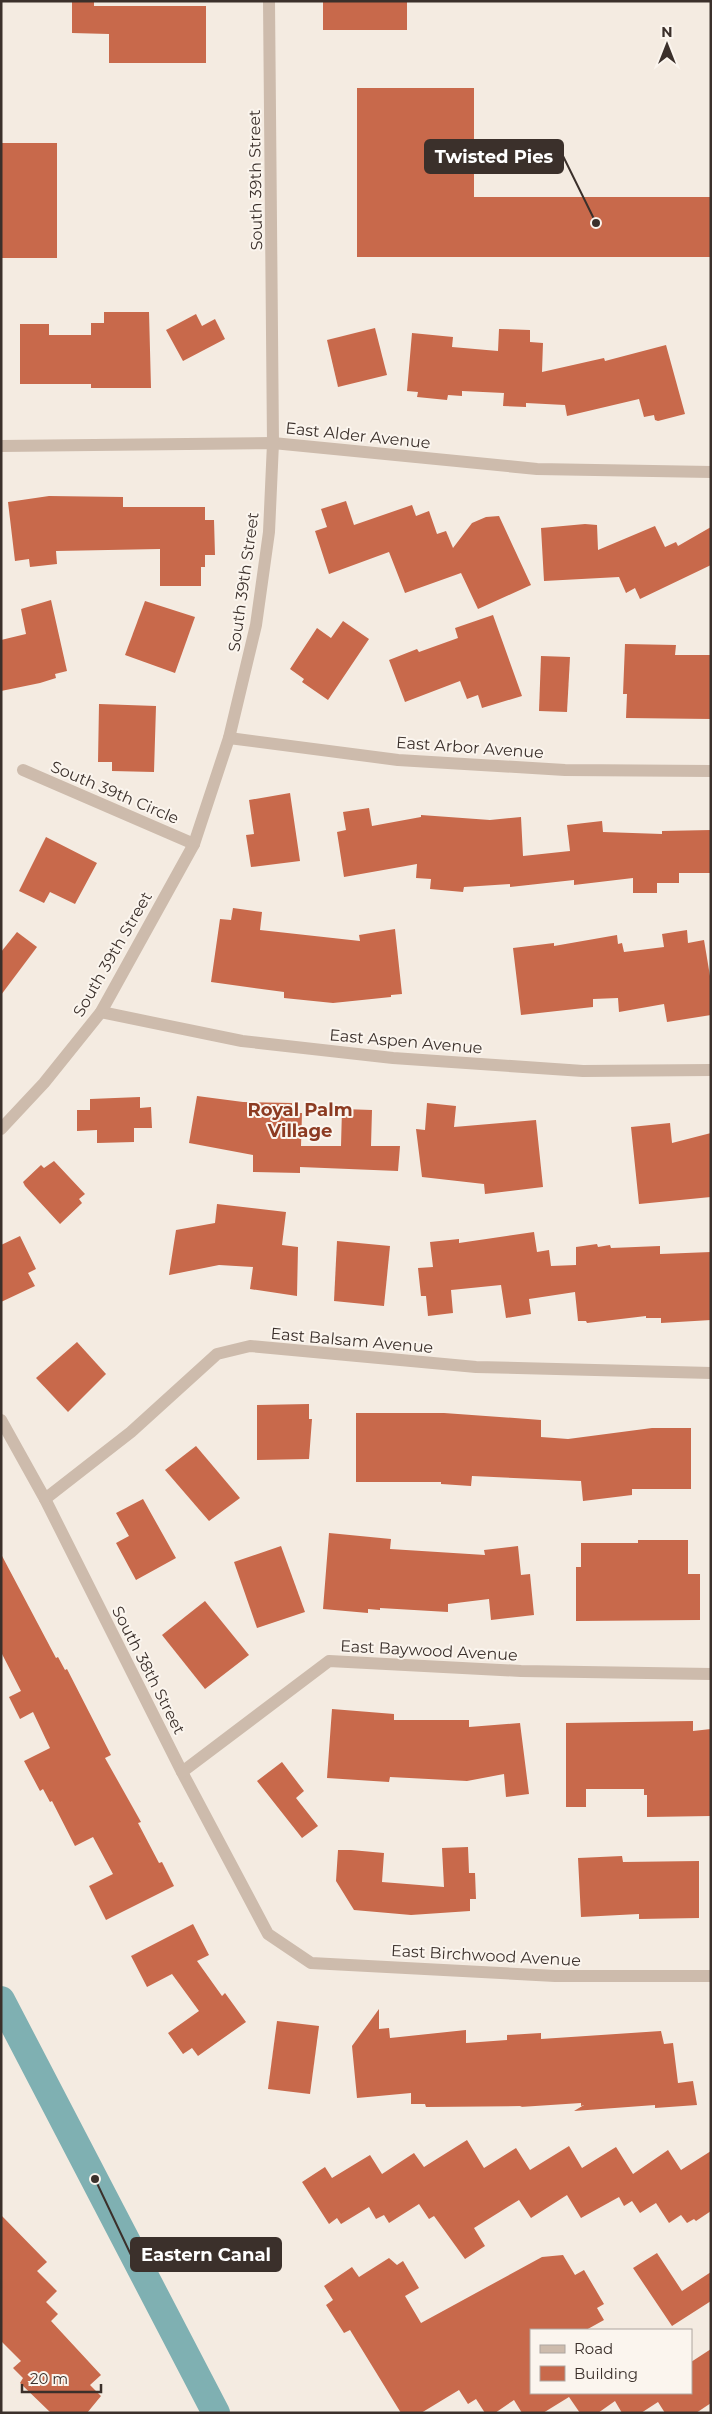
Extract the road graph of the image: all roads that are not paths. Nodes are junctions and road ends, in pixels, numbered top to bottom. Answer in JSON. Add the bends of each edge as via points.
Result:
{"nodes":[{"id":1,"x":269,"y":1,"type":"edge"},
{"id":2,"x":273,"y":443,"type":"junction"},
{"id":3,"x":1,"y":446,"type":"edge"},
{"id":4,"x":711,"y":472,"type":"edge"},
{"id":5,"x":229,"y":738,"type":"junction"},
{"id":6,"x":22,"y":770,"type":"dead end"},
{"id":7,"x":711,"y":771,"type":"edge"},
{"id":8,"x":194,"y":844,"type":"junction"},
{"id":9,"x":101,"y":1012,"type":"junction"},
{"id":10,"x":711,"y":1070,"type":"edge"},
{"id":11,"x":1,"y":1129,"type":"edge"},
{"id":12,"x":711,"y":1373,"type":"edge"},
{"id":13,"x":1,"y":1420,"type":"edge"},
{"id":14,"x":44,"y":1499,"type":"junction"},
{"id":15,"x":711,"y":1674,"type":"edge"},
{"id":16,"x":182,"y":1772,"type":"junction"},
{"id":17,"x":268,"y":1934,"type":"joint"},
{"id":18,"x":711,"y":1976,"type":"edge"}],
"edges":[{"from":1,"to":2,"type":"street","name":"South 39th Street"},
{"from":2,"to":3,"type":"street","name":"East Alder Avenue"},
{"from":2,"to":4,"type":"street","name":"East Alder Avenue","via":[[537,468]]},
{"from":2,"to":5,"type":"street","name":"South 39th Street","via":[[269,532],[256,624]]},
{"from":5,"to":7,"type":"street","name":"East Arbor Avenue","via":[[398,760],[564,770]]},
{"from":5,"to":8,"type":"street","name":"South 39th Street"},
{"from":6,"to":8,"type":"street","name":"South 39th Circle"},
{"from":8,"to":9,"type":"street","name":"South 39th Street"},
{"from":9,"to":10,"type":"street","name":"East Aspen Avenue","via":[[242,1041],[393,1058],[583,1071]]},
{"from":9,"to":11,"type":"street","name":"South 39th Street","via":[[44,1083]]},
{"from":12,"to":14,"type":"street","name":"East Balsam Avenue","via":[[476,1367],[250,1346],[218,1354],[131,1432]]},
{"from":13,"to":14,"type":"street","name":"South 38th Street"},
{"from":14,"to":16,"type":"street","name":"South 38th Street"},
{"from":15,"to":16,"type":"street","name":"East Baywood Avenue","via":[[521,1672],[329,1661]]},
{"from":16,"to":17,"type":"street","name":"South 38th Street"},
{"from":17,"to":18,"type":"street","name":"East Birchwood Avenue","via":[[311,1963],[555,1976]]}]}
